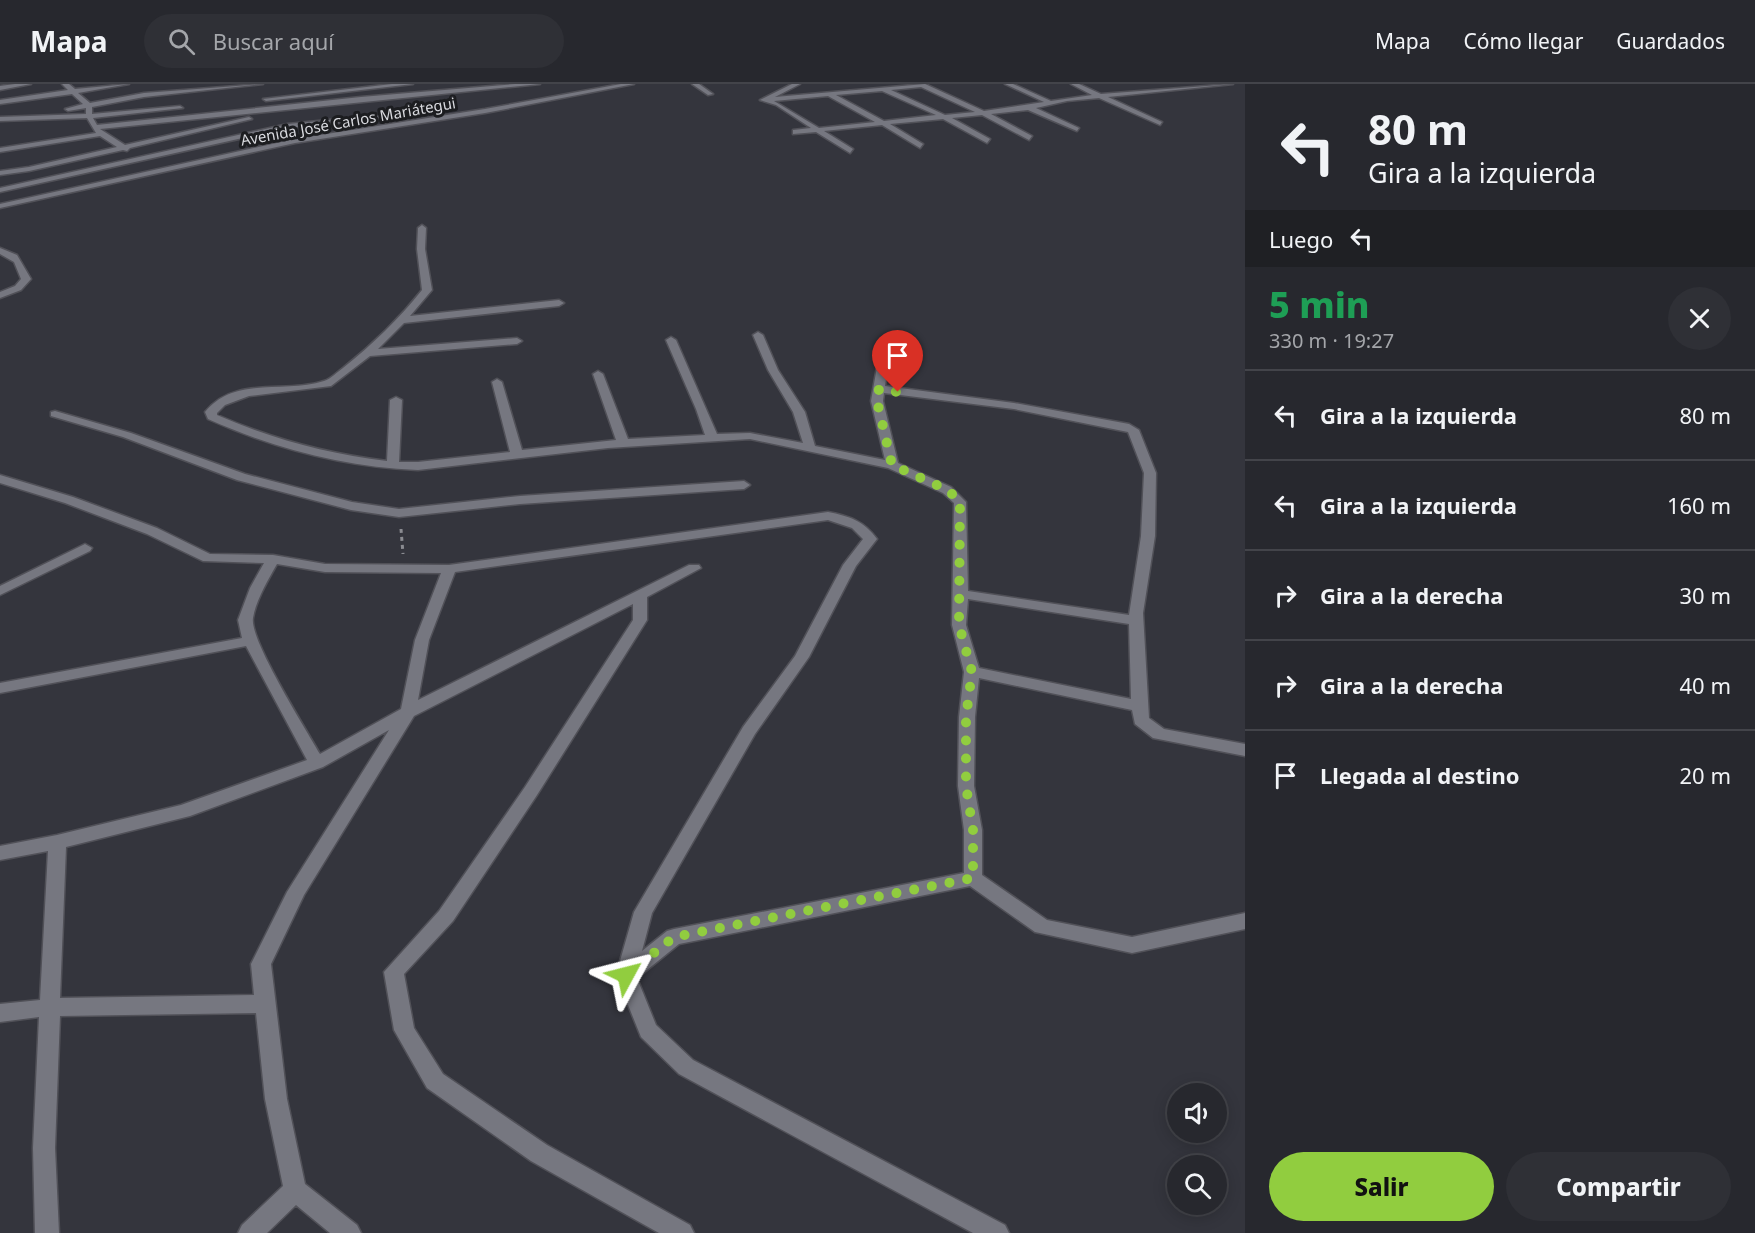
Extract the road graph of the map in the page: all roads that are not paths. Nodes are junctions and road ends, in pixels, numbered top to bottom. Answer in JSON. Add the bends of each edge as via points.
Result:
{"nodes":[{"id":1,"x":28,"y":84,"type":"edge"},
{"id":2,"x":65,"y":84,"type":"edge"},
{"id":3,"x":126,"y":84,"type":"edge"},
{"id":4,"x":260,"y":84,"type":"edge"},
{"id":5,"x":410,"y":84,"type":"edge"},
{"id":6,"x":537,"y":84,"type":"edge"},
{"id":7,"x":631,"y":84,"type":"edge"},
{"id":8,"x":695,"y":84,"type":"edge"},
{"id":9,"x":797,"y":84,"type":"edge"},
{"id":10,"x":1008,"y":84,"type":"edge"},
{"id":11,"x":1074,"y":84,"type":"edge"},
{"id":12,"x":1115,"y":84,"type":"edge"},
{"id":13,"x":1174,"y":84,"type":"edge"},
{"id":14,"x":1230,"y":84,"type":"edge"},
{"id":15,"x":225,"y":85,"type":"edge"},
{"id":16,"x":922,"y":85,"type":"edge"},
{"id":17,"x":570,"y":86,"type":"dead end"},
{"id":18,"x":348,"y":87,"type":"edge"},
{"id":19,"x":0,"y":88,"type":"edge"},
{"id":20,"x":1185,"y":88,"type":"junction"},
{"id":21,"x":884,"y":89,"type":"junction"},
{"id":22,"x":75,"y":91,"type":"junction"},
{"id":23,"x":1134,"y":92,"type":"junction"},
{"id":24,"x":580,"y":93,"type":"junction"},
{"id":25,"x":710,"y":94,"type":"dead end"},
{"id":26,"x":829,"y":94,"type":"junction"},
{"id":27,"x":1100,"y":96,"type":"junction"},
{"id":28,"x":259,"y":99,"type":"dead end"},
{"id":29,"x":361,"y":99,"type":"junction"},
{"id":30,"x":763,"y":100,"type":"junction"},
{"id":31,"x":0,"y":102,"type":"edge"},
{"id":32,"x":1049,"y":102,"type":"junction"},
{"id":33,"x":89,"y":106,"type":"junction"},
{"id":34,"x":191,"y":107,"type":"dead end"},
{"id":35,"x":1029,"y":108,"type":"junction"},
{"id":36,"x":485,"y":111,"type":"junction"},
{"id":37,"x":984,"y":113,"type":"junction"},
{"id":38,"x":375,"y":115,"type":"junction"},
{"id":39,"x":88,"y":116,"type":"junction"},
{"id":40,"x":265,"y":116,"type":"dead end"},
{"id":41,"x":943,"y":116,"type":"junction"},
{"id":42,"x":0,"y":120,"type":"edge"},
{"id":43,"x":15,"y":120,"type":"junction"},
{"id":44,"x":883,"y":123,"type":"junction"},
{"id":45,"x":1160,"y":123,"type":"dead end"},
{"id":46,"x":389,"y":125,"type":"junction"},
{"id":47,"x":1077,"y":129,"type":"dead end"},
{"id":48,"x":98,"y":130,"type":"junction"},
{"id":49,"x":819,"y":130,"type":"junction"},
{"id":50,"x":796,"y":132,"type":"dead end"},
{"id":51,"x":1029,"y":138,"type":"dead end"},
{"id":52,"x":987,"y":141,"type":"dead end"},
{"id":53,"x":920,"y":146,"type":"dead end"},
{"id":54,"x":124,"y":148,"type":"junction"},
{"id":55,"x":0,"y":150,"type":"edge"},
{"id":56,"x":850,"y":151,"type":"dead end"},
{"id":57,"x":143,"y":158,"type":"junction"},
{"id":58,"x":211,"y":160,"type":"junction"},
{"id":59,"x":224,"y":166,"type":"dead end"},
{"id":60,"x":174,"y":169,"type":"junction"},
{"id":61,"x":0,"y":173,"type":"edge"},
{"id":62,"x":0,"y":190,"type":"edge"},
{"id":63,"x":1,"y":206,"type":"edge"},
{"id":64,"x":422,"y":228,"type":"dead end"},
{"id":65,"x":0,"y":251,"type":"edge"},
{"id":66,"x":0,"y":295,"type":"edge"},
{"id":67,"x":559,"y":303,"type":"dead end"},
{"id":68,"x":405,"y":320,"type":"junction"},
{"id":69,"x":758,"y":335,"type":"dead end"},
{"id":70,"x":671,"y":340,"type":"dead end"},
{"id":71,"x":518,"y":341,"type":"dead end"},
{"id":72,"x":886,"y":344,"type":"dead end"},
{"id":73,"x":368,"y":353,"type":"junction"},
{"id":74,"x":598,"y":374,"type":"dead end"},
{"id":75,"x":497,"y":382,"type":"dead end"},
{"id":76,"x":879,"y":389,"type":"junction"},
{"id":77,"x":396,"y":400,"type":"dead end"},
{"id":78,"x":55,"y":414,"type":"dead end"},
{"id":79,"x":712,"y":438,"type":"junction"},
{"id":80,"x":623,"y":443,"type":"junction"},
{"id":81,"x":810,"y":448,"type":"junction"},
{"id":82,"x":517,"y":455,"type":"junction"},
{"id":83,"x":892,"y":465,"type":"junction"},
{"id":84,"x":393,"y":466,"type":"junction"},
{"id":85,"x":0,"y":479,"type":"edge"},
{"id":86,"x":744,"y":485,"type":"dead end"},
{"id":87,"x":85,"y":548,"type":"dead end"},
{"id":88,"x":273,"y":560,"type":"junction"},
{"id":89,"x":694,"y":568,"type":"dead end"},
{"id":90,"x":449,"y":570,"type":"junction"},
{"id":91,"x":0,"y":591,"type":"edge"},
{"id":92,"x":961,"y":594,"type":"junction"},
{"id":93,"x":640,"y":596,"type":"junction"},
{"id":94,"x":1137,"y":621,"type":"junction"},
{"id":95,"x":250,"y":641,"type":"junction"},
{"id":96,"x":972,"y":672,"type":"junction"},
{"id":97,"x":0,"y":688,"type":"edge"},
{"id":98,"x":1139,"y":706,"type":"junction"},
{"id":99,"x":408,"y":712,"type":"junction"},
{"id":100,"x":1245,"y":750,"type":"edge"},
{"id":101,"x":317,"y":763,"type":"junction"},
{"id":102,"x":57,"y":842,"type":"junction"},
{"id":103,"x":0,"y":853,"type":"edge"},
{"id":104,"x":973,"y":878,"type":"junction"},
{"id":105,"x":1245,"y":921,"type":"edge"},
{"id":106,"x":626,"y":975,"type":"junction"},
{"id":107,"x":266,"y":1004,"type":"junction"},
{"id":108,"x":52,"y":1007,"type":"junction"},
{"id":109,"x":0,"y":1013,"type":"edge"},
{"id":110,"x":296,"y":1190,"type":"junction"},
{"id":111,"x":47,"y":1233,"type":"edge"},
{"id":112,"x":250,"y":1233,"type":"edge"},
{"id":113,"x":349,"y":1233,"type":"edge"},
{"id":114,"x":682,"y":1233,"type":"edge"},
{"id":115,"x":997,"y":1233,"type":"edge"}],
"edges":[{"from":1,"to":19,"type":"street"},
{"from":2,"to":22,"type":"street"},
{"from":3,"to":22,"type":"street"},
{"from":4,"to":15,"type":"street"},
{"from":5,"to":18,"type":"street"},
{"from":6,"to":29,"type":"street"},
{"from":7,"to":24,"type":"street","name":"Avenida José Carlos Mariátegui"},
{"from":8,"to":25,"type":"street"},
{"from":9,"to":30,"type":"street"},
{"from":10,"to":32,"type":"street"},
{"from":11,"to":27,"type":"street"},
{"from":12,"to":23,"type":"street"},
{"from":13,"to":20,"type":"street"},
{"from":14,"to":20,"type":"street"},
{"from":15,"to":33,"type":"street"},
{"from":16,"to":21,"type":"street"},
{"from":16,"to":37,"type":"street"},
{"from":17,"to":24,"type":"street"},
{"from":18,"to":28,"type":"street"},
{"from":18,"to":29,"type":"street"},
{"from":20,"to":23,"type":"street"},
{"from":21,"to":26,"type":"street"},
{"from":21,"to":41,"type":"street"},
{"from":22,"to":31,"type":"street"},
{"from":22,"to":33,"type":"street"},
{"from":23,"to":27,"type":"street"},
{"from":24,"to":36,"type":"street","name":"Avenida José Carlos Mariátegui"},
{"from":26,"to":30,"type":"street"},
{"from":26,"to":44,"type":"street"},
{"from":27,"to":32,"type":"street"},
{"from":27,"to":45,"type":"street"},
{"from":29,"to":38,"type":"street"},
{"from":29,"to":48,"type":"street"},
{"from":30,"to":49,"type":"street"},
{"from":32,"to":35,"type":"street"},
{"from":33,"to":39,"type":"street"},
{"from":33,"to":43,"type":"street"},
{"from":34,"to":39,"type":"street"},
{"from":35,"to":37,"type":"street"},
{"from":35,"to":47,"type":"street"},
{"from":36,"to":38,"type":"street"},
{"from":36,"to":46,"type":"street","name":"Avenida José Carlos Mariátegui"},
{"from":37,"to":41,"type":"street"},
{"from":37,"to":51,"type":"street"},
{"from":38,"to":46,"type":"street"},
{"from":38,"to":57,"type":"street","via":[[288,126]]},
{"from":39,"to":43,"type":"street"},
{"from":39,"to":48,"type":"street"},
{"from":40,"to":54,"type":"street"},
{"from":41,"to":44,"type":"street"},
{"from":41,"to":52,"type":"street"},
{"from":42,"to":43,"type":"street"},
{"from":44,"to":49,"type":"street"},
{"from":44,"to":53,"type":"street"},
{"from":46,"to":58,"type":"street","name":"Avenida José Carlos Mariátegui"},
{"from":48,"to":54,"type":"street"},
{"from":48,"to":55,"type":"street"},
{"from":49,"to":50,"type":"street"},
{"from":49,"to":56,"type":"street"},
{"from":54,"to":57,"type":"street"},
{"from":54,"to":61,"type":"street"},
{"from":57,"to":60,"type":"street"},
{"from":57,"to":62,"type":"street"},
{"from":58,"to":59,"type":"street"},
{"from":58,"to":60,"type":"street","name":"Avenida José Carlos Mariátegui"},
{"from":60,"to":63,"type":"street","name":"Avenida José Carlos Mariátegui"},
{"from":64,"to":68,"type":"street","via":[[427,290]]},
{"from":65,"to":66,"type":"street","via":[[12,255],[26,279],[18,288]]},
{"from":67,"to":68,"type":"street"},
{"from":68,"to":73,"type":"street"},
{"from":69,"to":81,"type":"street","via":[[772,370],[799,412]]},
{"from":70,"to":79,"type":"street"},
{"from":71,"to":73,"type":"street"},
{"from":72,"to":76,"type":"street"},
{"from":73,"to":84,"type":"street","via":[[340,378],[327,384],[238,395],[214,408],[212,417],[253,434]]},
{"from":74,"to":80,"type":"street"},
{"from":75,"to":82,"type":"street"},
{"from":76,"to":83,"type":"street","via":[[877,401]]},
{"from":76,"to":94,"type":"street","via":[[1073,415],[1133,430],[1150,473],[1148,536]]},
{"from":77,"to":84,"type":"street"},
{"from":78,"to":86,"type":"street","via":[[127,435],[241,477],[351,506],[399,513],[520,500]]},
{"from":79,"to":80,"type":"street"},
{"from":79,"to":81,"type":"street","via":[[750,436]]},
{"from":80,"to":82,"type":"street"},
{"from":81,"to":83,"type":"street"},
{"from":82,"to":84,"type":"street"},
{"from":83,"to":92,"type":"street","via":[[948,490],[960,502]]},
{"from":85,"to":88,"type":"street","via":[[152,531],[208,558]]},
{"from":87,"to":91,"type":"street"},
{"from":88,"to":90,"type":"street","via":[[325,568]]},
{"from":88,"to":95,"type":"street","via":[[245,620]]},
{"from":89,"to":93,"type":"street"},
{"from":90,"to":99,"type":"street","via":[[422,640]]},
{"from":90,"to":106,"type":"street","via":[[828,516],[847,519],[870,539],[850,565],[802,657],[749,730],[643,912]]},
{"from":92,"to":94,"type":"street"},
{"from":92,"to":96,"type":"street","via":[[959,625]]},
{"from":93,"to":99,"type":"street"},
{"from":93,"to":114,"type":"street","via":[[640,620],[531,791],[446,916],[394,972],[404,1030],[435,1081],[538,1153]]},
{"from":94,"to":98,"type":"street"},
{"from":95,"to":97,"type":"street"},
{"from":95,"to":101,"type":"street"},
{"from":96,"to":98,"type":"street"},
{"from":96,"to":104,"type":"street","via":[[966,717],[966,786],[973,830]]},
{"from":98,"to":100,"type":"street","via":[[1141,720],[1159,734]]},
{"from":99,"to":101,"type":"street"},
{"from":99,"to":107,"type":"street","via":[[291,903],[261,964]]},
{"from":101,"to":102,"type":"street","via":[[183,811]]},
{"from":102,"to":103,"type":"street"},
{"from":102,"to":108,"type":"street"},
{"from":104,"to":105,"type":"street","via":[[1042,927],[1132,945]]},
{"from":104,"to":106,"type":"street","via":[[674,937]]},
{"from":106,"to":115,"type":"street","via":[[648,1031],[686,1067]]},
{"from":107,"to":108,"type":"street"},
{"from":107,"to":110,"type":"street","via":[[276,1099]]},
{"from":108,"to":109,"type":"street"},
{"from":108,"to":111,"type":"street","via":[[44,1148]]},
{"from":110,"to":112,"type":"street"},
{"from":110,"to":113,"type":"street"}]}
